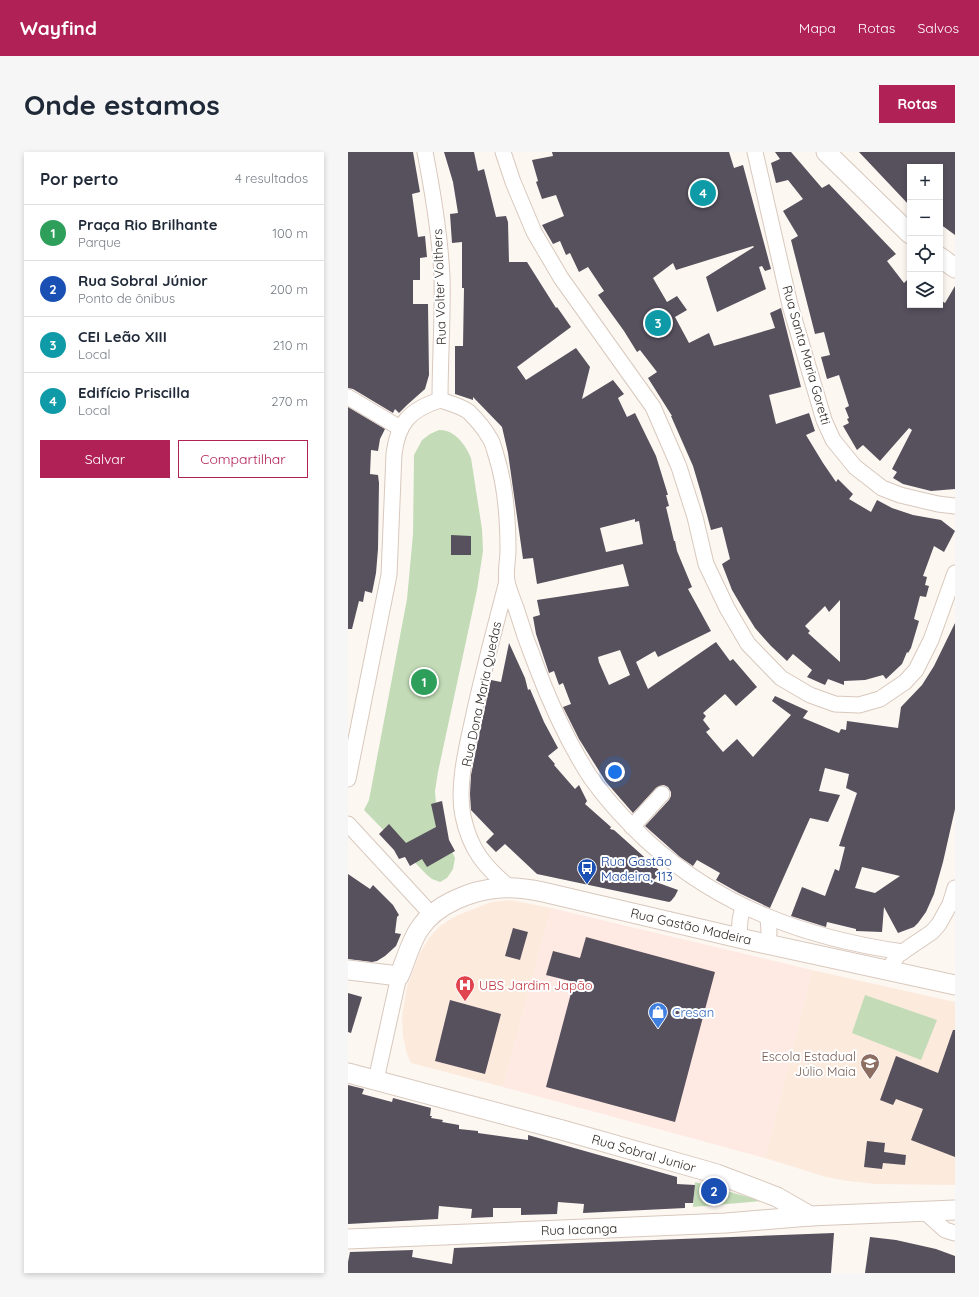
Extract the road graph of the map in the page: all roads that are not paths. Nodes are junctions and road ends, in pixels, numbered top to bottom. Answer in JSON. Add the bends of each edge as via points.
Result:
{"nodes":[{"id":1,"x":424,"y":152,"type":"edge"},
{"id":2,"x":503,"y":152,"type":"edge"},
{"id":3,"x":755,"y":152,"type":"edge"},
{"id":4,"x":826,"y":152,"type":"edge"},
{"id":5,"x":907,"y":231,"type":"edge"},
{"id":6,"x":943,"y":259,"type":"edge"},
{"id":7,"x":955,"y":268,"type":"edge"},
{"id":8,"x":348,"y":397,"type":"edge"},
{"id":9,"x":440,"y":400,"type":"junction"},
{"id":10,"x":400,"y":428,"type":"junction"},
{"id":11,"x":955,"y":506,"type":"edge"},
{"id":12,"x":955,"y":573,"type":"edge"},
{"id":13,"x":507,"y":581,"type":"junction"},
{"id":14,"x":348,"y":779,"type":"edge"},
{"id":15,"x":662,"y":794,"type":"dead end"},
{"id":16,"x":348,"y":824,"type":"edge"},
{"id":17,"x":632,"y":827,"type":"junction"},
{"id":18,"x":510,"y":888,"type":"junction"},
{"id":19,"x":955,"y":888,"type":"edge"},
{"id":20,"x":743,"y":906,"type":"junction"},
{"id":21,"x":432,"y":914,"type":"junction"},
{"id":22,"x":768,"y":917,"type":"junction"},
{"id":23,"x":739,"y":938,"type":"junction"},
{"id":24,"x":768,"y":944,"type":"junction"},
{"id":25,"x":903,"y":952,"type":"junction"},
{"id":26,"x":348,"y":970,"type":"edge"},
{"id":27,"x":888,"y":970,"type":"junction"},
{"id":28,"x":399,"y":976,"type":"junction"},
{"id":29,"x":955,"y":985,"type":"edge"},
{"id":30,"x":348,"y":1073,"type":"edge"},
{"id":31,"x":376,"y":1080,"type":"junction"},
{"id":32,"x":955,"y":1210,"type":"edge"},
{"id":33,"x":924,"y":1211,"type":"junction"},
{"id":34,"x":810,"y":1216,"type":"junction"},
{"id":35,"x":955,"y":1234,"type":"edge"},
{"id":36,"x":348,"y":1239,"type":"edge"}],
"edges":[{"from":1,"to":9,"type":"street","name":"Rua Volter Volthers","via":[[433,190],[442,277]]},
{"from":2,"to":12,"type":"street","via":[[534,232],[561,278],[653,407],[679,467],[706,564],[727,608],[748,644],[781,678],[810,695],[835,704],[859,705],[880,699],[905,682],[916,670],[931,640]]},
{"from":3,"to":11,"type":"street","name":"Rua Santa Maria Goretti","via":[[790,305],[824,420],[833,440],[855,467],[882,488],[900,495]]},
{"from":4,"to":5,"type":"street"},
{"from":6,"to":7,"type":"street"},
{"from":8,"to":10,"type":"street"},
{"from":9,"to":10,"type":"street","via":[[416,411]]},
{"from":9,"to":13,"type":"street","via":[[467,411],[490,437],[505,493],[508,530]]},
{"from":10,"to":14,"type":"street","via":[[394,454],[389,575]]},
{"from":13,"to":17,"type":"street","via":[[546,694],[570,742],[590,776]]},
{"from":13,"to":18,"type":"street","name":"Rua Dona Maria Quedas","via":[[472,723],[465,757],[462,793],[463,815],[478,857]]},
{"from":15,"to":17,"type":"street"},
{"from":16,"to":21,"type":"street"},
{"from":17,"to":20,"type":"street","via":[[668,860],[707,887]]},
{"from":18,"to":21,"type":"street","name":"Rua Gastão Madeira","via":[[482,891],[466,896]]},
{"from":18,"to":23,"type":"street","name":"Rua Gastão Madeira","via":[[543,892]]},
{"from":19,"to":25,"type":"street","via":[[939,924],[932,932]]},
{"from":20,"to":22,"type":"street"},
{"from":20,"to":23,"type":"street"},
{"from":21,"to":28,"type":"street","name":"Rua Gastão Madeira","via":[[419,929]]},
{"from":22,"to":24,"type":"street"},
{"from":22,"to":25,"type":"street","via":[[828,937]]},
{"from":23,"to":24,"type":"street","name":"Rua Gastão Madeira"},
{"from":24,"to":27,"type":"street","name":"Rua Gastão Madeira"},
{"from":25,"to":27,"type":"street"},
{"from":26,"to":28,"type":"street"},
{"from":27,"to":29,"type":"street","name":"Rua Gastão Madeira"},
{"from":28,"to":31,"type":"street"},
{"from":30,"to":31,"type":"street","name":"Rua Sobral Junior"},
{"from":31,"to":34,"type":"street","name":"Rua Sobral Junior","via":[[717,1174],[777,1197]]},
{"from":32,"to":33,"type":"street"},
{"from":33,"to":34,"type":"street"},
{"from":33,"to":35,"type":"street","via":[[945,1230]]},
{"from":34,"to":36,"type":"street","name":"Rua Iacanga","via":[[726,1223]]}]}
